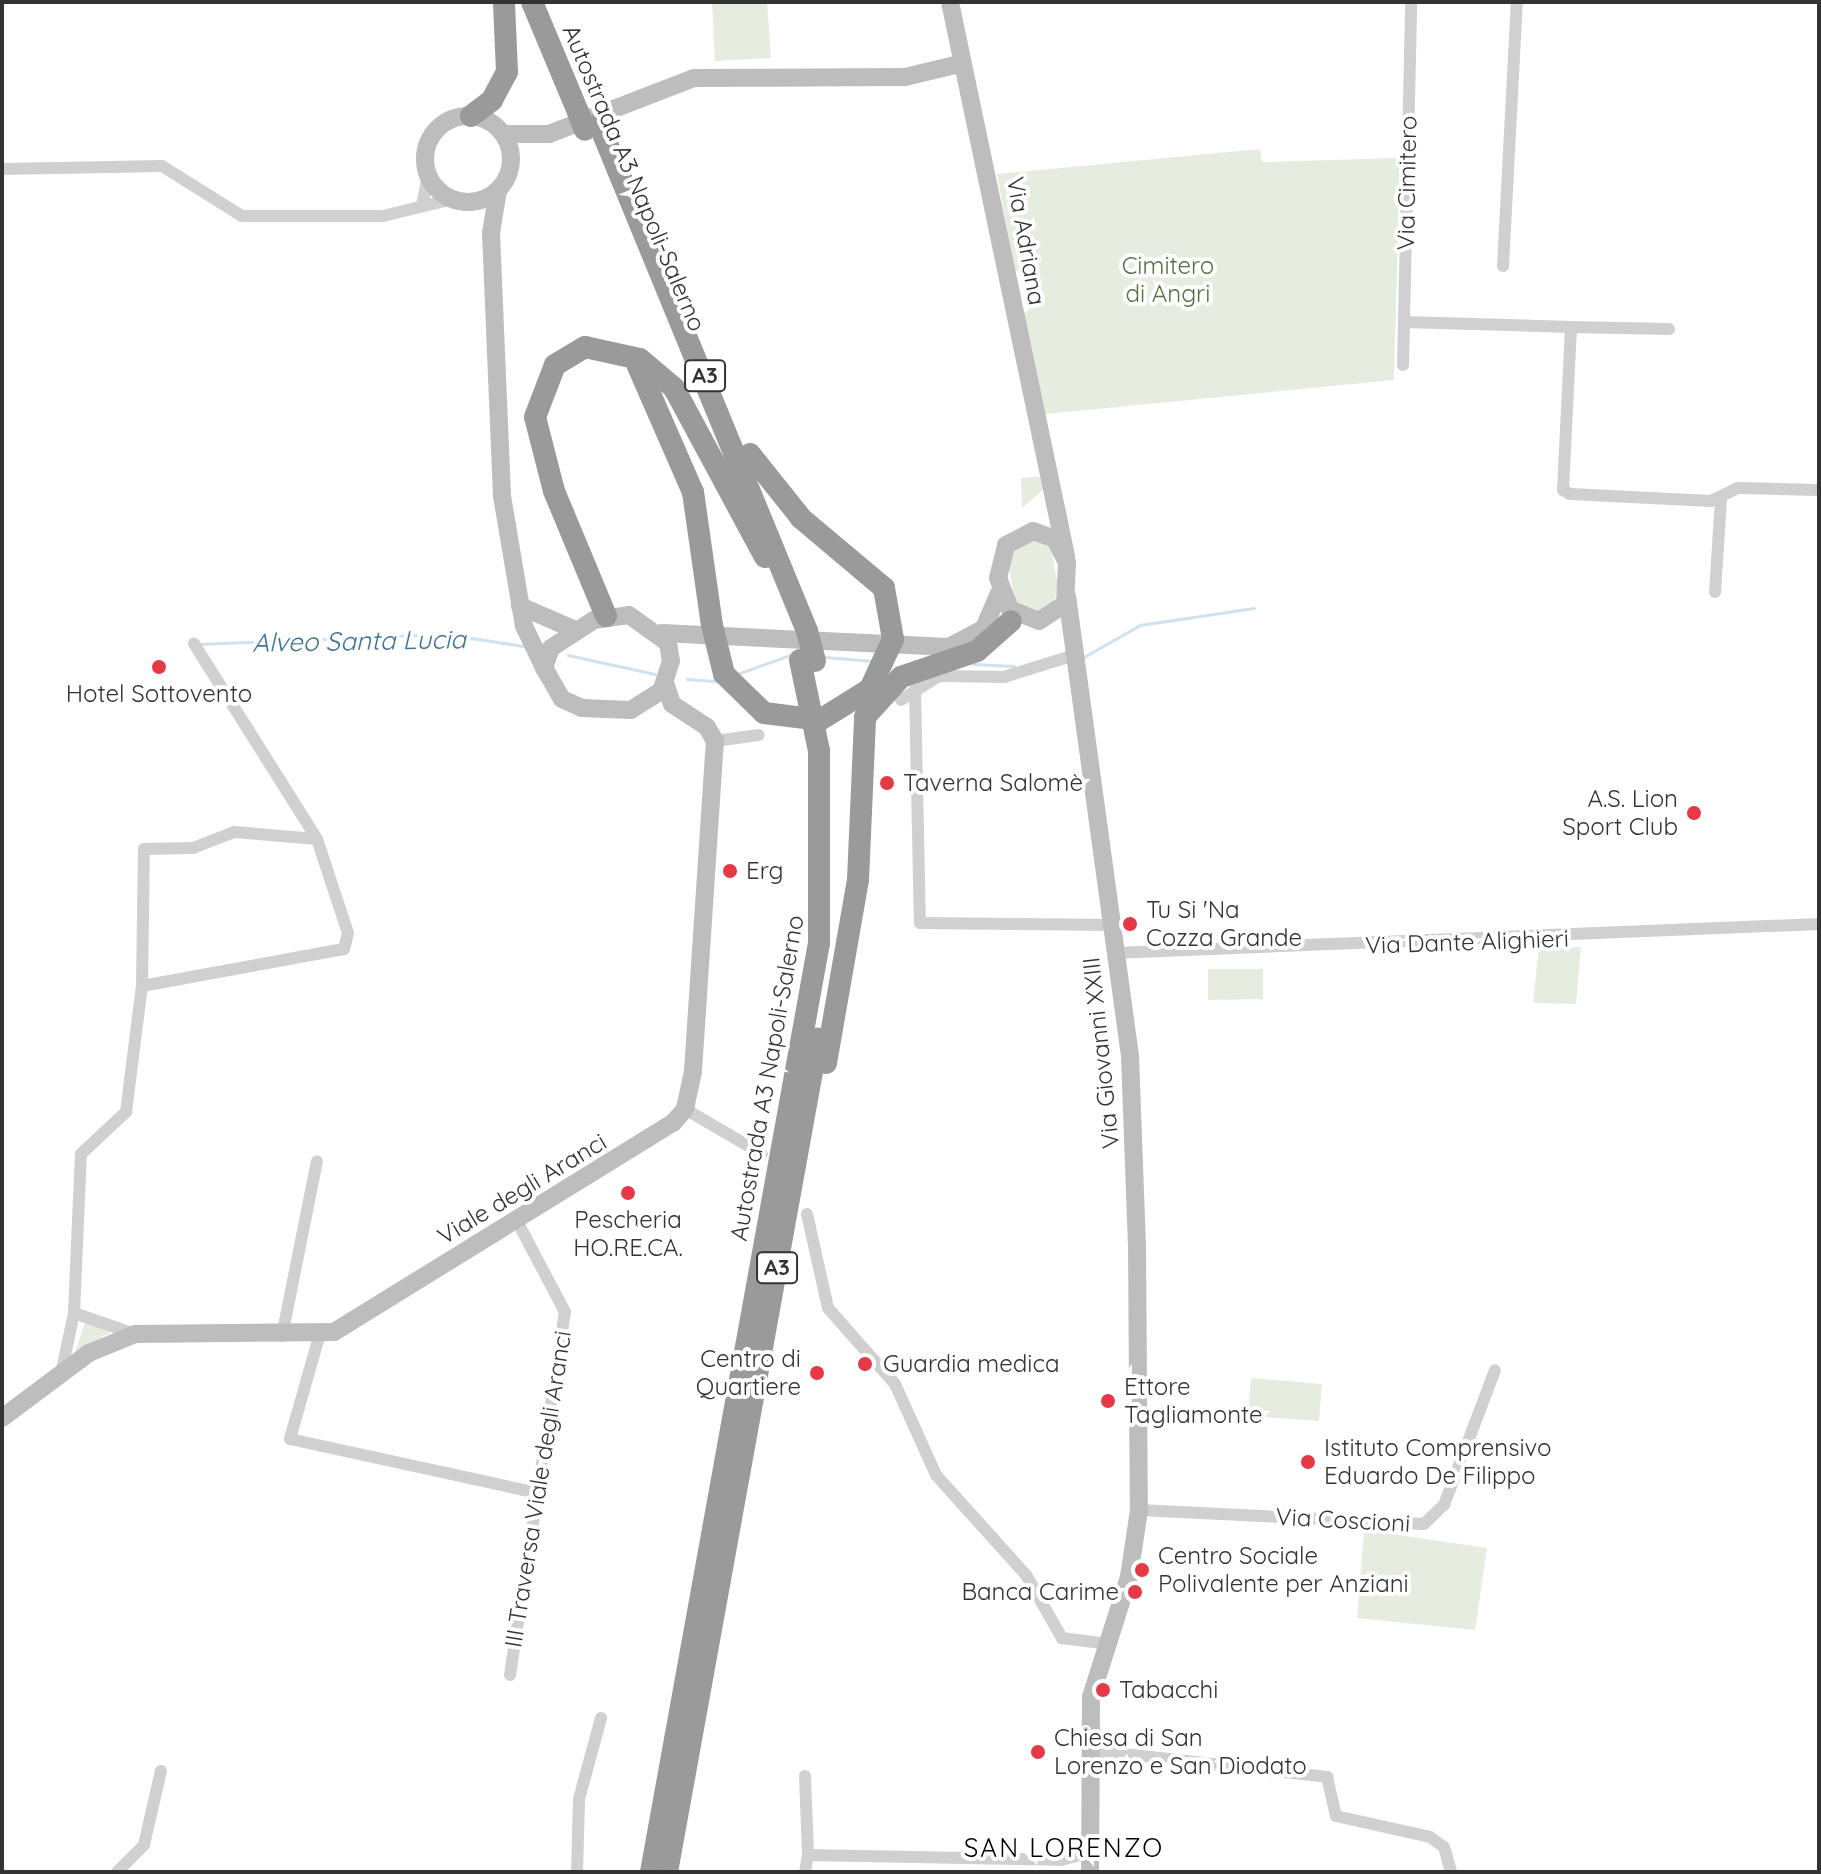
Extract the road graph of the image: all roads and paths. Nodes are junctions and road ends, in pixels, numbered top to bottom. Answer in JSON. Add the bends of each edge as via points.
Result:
{"nodes":[{"id":1,"x":504,"y":2,"type":"edge"},
{"id":2,"x":532,"y":2,"type":"edge"},
{"id":3,"x":548,"y":2,"type":"edge"},
{"id":4,"x":950,"y":2,"type":"edge"},
{"id":5,"x":1411,"y":2,"type":"edge"},
{"id":6,"x":1517,"y":2,"type":"edge"},
{"id":7,"x":959,"y":64,"type":"junction"},
{"id":8,"x":471,"y":116,"type":"junction"},
{"id":9,"x":588,"y":118,"type":"junction"},
{"id":10,"x":504,"y":134,"type":"junction"},
{"id":11,"x":531,"y":138,"type":"junction"},
{"id":12,"x":511,"y":159,"type":"junction"},
{"id":13,"x":2,"y":169,"type":"edge"},
{"id":14,"x":428,"y":175,"type":"junction"},
{"id":15,"x":498,"y":190,"type":"junction"},
{"id":16,"x":457,"y":200,"type":"junction"},
{"id":17,"x":422,"y":206,"type":"junction"},
{"id":18,"x":491,"y":233,"type":"junction"},
{"id":19,"x":1503,"y":266,"type":"dead end"},
{"id":20,"x":674,"y":304,"type":"junction"},
{"id":21,"x":1404,"y":322,"type":"junction"},
{"id":22,"x":1571,"y":327,"type":"junction"},
{"id":23,"x":1669,"y":329,"type":"dead end"},
{"id":24,"x":625,"y":353,"type":"junction"},
{"id":25,"x":1403,"y":365,"type":"dead end"},
{"id":26,"x":1056,"y":489,"type":"junction"},
{"id":27,"x":1819,"y":490,"type":"edge"},
{"id":28,"x":1721,"y":498,"type":"junction"},
{"id":29,"x":1033,"y":531,"type":"junction"},
{"id":30,"x":1066,"y":556,"type":"junction"},
{"id":31,"x":765,"y":557,"type":"junction"},
{"id":32,"x":1000,"y":591,"type":"junction"},
{"id":33,"x":1715,"y":592,"type":"dead end"},
{"id":34,"x":1067,"y":596,"type":"junction"},
{"id":35,"x":520,"y":606,"type":"junction"},
{"id":36,"x":606,"y":616,"type":"junction"},
{"id":37,"x":1025,"y":620,"type":"junction"},
{"id":38,"x":984,"y":628,"type":"junction"},
{"id":39,"x":573,"y":629,"type":"junction"},
{"id":40,"x":799,"y":630,"type":"junction"},
{"id":41,"x":703,"y":631,"type":"junction"},
{"id":42,"x":662,"y":633,"type":"junction"},
{"id":43,"x":194,"y":644,"type":"dead end"},
{"id":44,"x":1072,"y":648,"type":"junction"},
{"id":45,"x":671,"y":661,"type":"junction"},
{"id":46,"x":808,"y":661,"type":"junction"},
{"id":47,"x":544,"y":668,"type":"junction"},
{"id":48,"x":665,"y":683,"type":"junction"},
{"id":49,"x":915,"y":690,"type":"junction"},
{"id":50,"x":901,"y":700,"type":"dead end"},
{"id":51,"x":638,"y":708,"type":"junction"},
{"id":52,"x":686,"y":714,"type":"junction"},
{"id":53,"x":759,"y":735,"type":"dead end"},
{"id":54,"x":715,"y":741,"type":"junction"},
{"id":55,"x":317,"y":839,"type":"junction"},
{"id":56,"x":1819,"y":924,"type":"edge"},
{"id":57,"x":1112,"y":925,"type":"junction"},
{"id":58,"x":1114,"y":953,"type":"junction"},
{"id":59,"x":142,"y":986,"type":"junction"},
{"id":60,"x":685,"y":1109,"type":"junction"},
{"id":61,"x":762,"y":1154,"type":"dead end"},
{"id":62,"x":317,"y":1161,"type":"dead end"},
{"id":63,"x":807,"y":1214,"type":"dead end"},
{"id":64,"x":516,"y":1219,"type":"junction"},
{"id":65,"x":785,"y":1223,"type":"junction"},
{"id":66,"x":74,"y":1313,"type":"junction"},
{"id":67,"x":135,"y":1334,"type":"junction"},
{"id":68,"x":282,"y":1336,"type":"junction"},
{"id":69,"x":319,"y":1337,"type":"junction"},
{"id":70,"x":1495,"y":1370,"type":"dead end"},
{"id":71,"x":60,"y":1378,"type":"junction"},
{"id":72,"x":2,"y":1418,"type":"edge"},
{"id":73,"x":538,"y":1493,"type":"junction"},
{"id":74,"x":1139,"y":1510,"type":"junction"},
{"id":75,"x":1108,"y":1644,"type":"junction"},
{"id":76,"x":510,"y":1675,"type":"dead end"},
{"id":77,"x":601,"y":1718,"type":"dead end"},
{"id":78,"x":1088,"y":1750,"type":"junction"},
{"id":79,"x":161,"y":1771,"type":"dead end"},
{"id":80,"x":805,"y":1776,"type":"dead end"},
{"id":81,"x":1087,"y":1853,"type":"junction"},
{"id":82,"x":808,"y":1855,"type":"junction"},
{"id":83,"x":117,"y":1872,"type":"edge"},
{"id":84,"x":577,"y":1872,"type":"edge"},
{"id":85,"x":651,"y":1872,"type":"edge"},
{"id":86,"x":667,"y":1872,"type":"edge"},
{"id":87,"x":805,"y":1872,"type":"edge"},
{"id":88,"x":1090,"y":1872,"type":"edge"},
{"id":89,"x":1451,"y":1872,"type":"edge"}],
"edges":[{"from":1,"to":8,"type":"highway","via":[[507,72],[492,100]]},
{"from":2,"to":9,"type":"highway","name":"Autostrada A3 Napoli-Salerno","number":"A3"},
{"from":3,"to":9,"type":"highway","name":"Autostrada A3 Napoli-Salerno","number":"A3"},
{"from":4,"to":7,"type":"main road","name":"Via Adriana"},
{"from":5,"to":21,"type":"street","name":"Via Cimitero"},
{"from":6,"to":19,"type":"street"},
{"from":7,"to":11,"type":"main road","via":[[905,77],[694,78]]},
{"from":7,"to":26,"type":"main road","name":"Via Adriana","via":[[990,175],[1025,374]]},
{"from":8,"to":10,"type":"main road"},
{"from":8,"to":14,"type":"main road","via":[[437,129],[426,151]]},
{"from":9,"to":20,"type":"highway","name":"Autostrada A3 Napoli-Salerno","number":"A3"},
{"from":9,"to":31,"type":"highway","name":"Autostrada A3 Napoli-Salerno","number":"A3"},
{"from":10,"to":11,"type":"main road"},
{"from":10,"to":12,"type":"main road"},
{"from":11,"to":12,"type":"main road"},
{"from":12,"to":15,"type":"main road"},
{"from":13,"to":17,"type":"street","via":[[162,166],[242,216],[383,216]]},
{"from":14,"to":16,"type":"main road"},
{"from":14,"to":17,"type":"street"},
{"from":15,"to":16,"type":"main road"},
{"from":15,"to":18,"type":"main road"},
{"from":16,"to":17,"type":"street"},
{"from":16,"to":18,"type":"main road"},
{"from":18,"to":35,"type":"main road","via":[[502,496]]},
{"from":20,"to":40,"type":"highway","name":"Autostrada A3 Napoli-Salerno","number":"A3"},
{"from":20,"to":41,"type":"highway","bridge":true,"via":[[706,352],[757,468],[801,518],[884,588],[893,639],[870,689],[820,720],[773,716],[734,689]]},
{"from":21,"to":22,"type":"street"},
{"from":21,"to":25,"type":"street","name":"Via Cimitero"},
{"from":22,"to":23,"type":"street"},
{"from":22,"to":28,"type":"street","via":[[1563,490]]},
{"from":24,"to":31,"type":"highway","via":[[674,388]]},
{"from":24,"to":36,"type":"highway","via":[[600,346],[569,354],[543,381],[535,417],[554,491]]},
{"from":24,"to":41,"type":"highway","via":[[651,386],[693,492]]},
{"from":26,"to":29,"type":"main road"},
{"from":26,"to":30,"type":"main road","name":"Via Adriana"},
{"from":27,"to":28,"type":"street","via":[[1738,488]]},
{"from":28,"to":33,"type":"street"},
{"from":29,"to":30,"type":"main road","via":[[1055,539]]},
{"from":29,"to":32,"type":"main road","via":[[1000,554]]},
{"from":30,"to":34,"type":"main road"},
{"from":31,"to":40,"type":"highway","name":"Autostrada A3 Napoli-Salerno","number":"A3"},
{"from":32,"to":37,"type":"main road"},
{"from":32,"to":38,"type":"main road"},
{"from":34,"to":37,"type":"main road","via":[[1060,610]]},
{"from":34,"to":44,"type":"main road","name":"Via Giovanni XXIII"},
{"from":35,"to":39,"type":"main road"},
{"from":35,"to":47,"type":"main road"},
{"from":36,"to":39,"type":"main road"},
{"from":36,"to":42,"type":"main road","via":[[639,617]]},
{"from":37,"to":38,"type":"main road"},
{"from":37,"to":44,"type":"main road"},
{"from":37,"to":65,"type":"highway","via":[[977,651],[901,677],[865,717],[852,927]]},
{"from":38,"to":41,"type":"main road","via":[[963,643],[934,648]]},
{"from":39,"to":47,"type":"main road","via":[[551,648]]},
{"from":40,"to":46,"type":"highway","name":"Autostrada A3 Napoli-Salerno","number":"A3"},
{"from":41,"to":42,"type":"main road"},
{"from":41,"to":45,"type":"main road"},
{"from":42,"to":45,"type":"main road"},
{"from":43,"to":55,"type":"street"},
{"from":44,"to":49,"type":"street","via":[[1004,677],[939,676]]},
{"from":44,"to":57,"type":"main road","name":"Via Giovanni XXIII"},
{"from":45,"to":48,"type":"main road"},
{"from":46,"to":65,"type":"highway","name":"Autostrada A3 Napoli-Salerno","number":"A3","via":[[836,790],[838,897]]},
{"from":46,"to":85,"type":"highway","name":"Autostrada A3 Napoli-Salerno","number":"A3","via":[[819,751],[819,943]]},
{"from":47,"to":51,"type":"main road","via":[[553,690],[571,704]]},
{"from":48,"to":51,"type":"main road"},
{"from":48,"to":52,"type":"main road","via":[[672,704]]},
{"from":49,"to":50,"type":"street"},
{"from":49,"to":57,"type":"street","via":[[920,923]]},
{"from":51,"to":52,"type":"main road"},
{"from":52,"to":54,"type":"main road"},
{"from":53,"to":54,"type":"street"},
{"from":54,"to":60,"type":"main road"},
{"from":55,"to":59,"type":"street","via":[[234,832],[193,848],[144,849]]},
{"from":55,"to":59,"type":"street","via":[[346,923],[344,949]]},
{"from":56,"to":58,"type":"street","name":"Via Dante Alighieri"},
{"from":57,"to":58,"type":"main road","name":"Via Giovanni XXIII"},
{"from":58,"to":74,"type":"main road","name":"Via Giovanni XXIII","via":[[1134,1107]]},
{"from":59,"to":66,"type":"street","via":[[126,1112],[81,1154]]},
{"from":60,"to":61,"type":"street"},
{"from":60,"to":64,"type":"main road","name":"Viale degli Aranci","via":[[662,1133]]},
{"from":62,"to":68,"type":"street"},
{"from":63,"to":75,"type":"street","via":[[828,1308],[895,1384],[936,1475],[1026,1575],[1062,1638]]},
{"from":64,"to":69,"type":"main road","name":"Viale degli Aranci"},
{"from":64,"to":73,"type":"street","name":"III Traversa Viale degli Aranci","via":[[565,1312]]},
{"from":65,"to":86,"type":"highway","name":"Autostrada A3 Napoli-Salerno","number":"A3"},
{"from":66,"to":67,"type":"street"},
{"from":66,"to":71,"type":"street"},
{"from":67,"to":68,"type":"main road"},
{"from":67,"to":71,"type":"main road","via":[[102,1345]]},
{"from":68,"to":69,"type":"main road"},
{"from":69,"to":73,"type":"street","via":[[290,1439]]},
{"from":70,"to":74,"type":"street","name":"Via Coscioni","via":[[1444,1505],[1424,1524]]},
{"from":71,"to":72,"type":"main road"},
{"from":73,"to":76,"type":"street","name":"III Traversa Viale degli Aranci"},
{"from":74,"to":75,"type":"main road","name":"Via Giovanni XXIII","via":[[1129,1577]]},
{"from":75,"to":78,"type":"main road","name":"Via Giovanni XXIII","via":[[1091,1697]]},
{"from":77,"to":84,"type":"street","via":[[579,1799]]},
{"from":78,"to":81,"type":"main road","name":"Via Giovanni XXIII"},
{"from":78,"to":89,"type":"street","via":[[1327,1777],[1336,1816],[1430,1837],[1444,1847]]},
{"from":79,"to":83,"type":"street","via":[[144,1845],[134,1863]]},
{"from":80,"to":82,"type":"street"},
{"from":81,"to":82,"type":"street","via":[[1061,1860]]},
{"from":81,"to":88,"type":"main road","name":"Via Giovanni XXIII"},
{"from":82,"to":87,"type":"street"}]}
